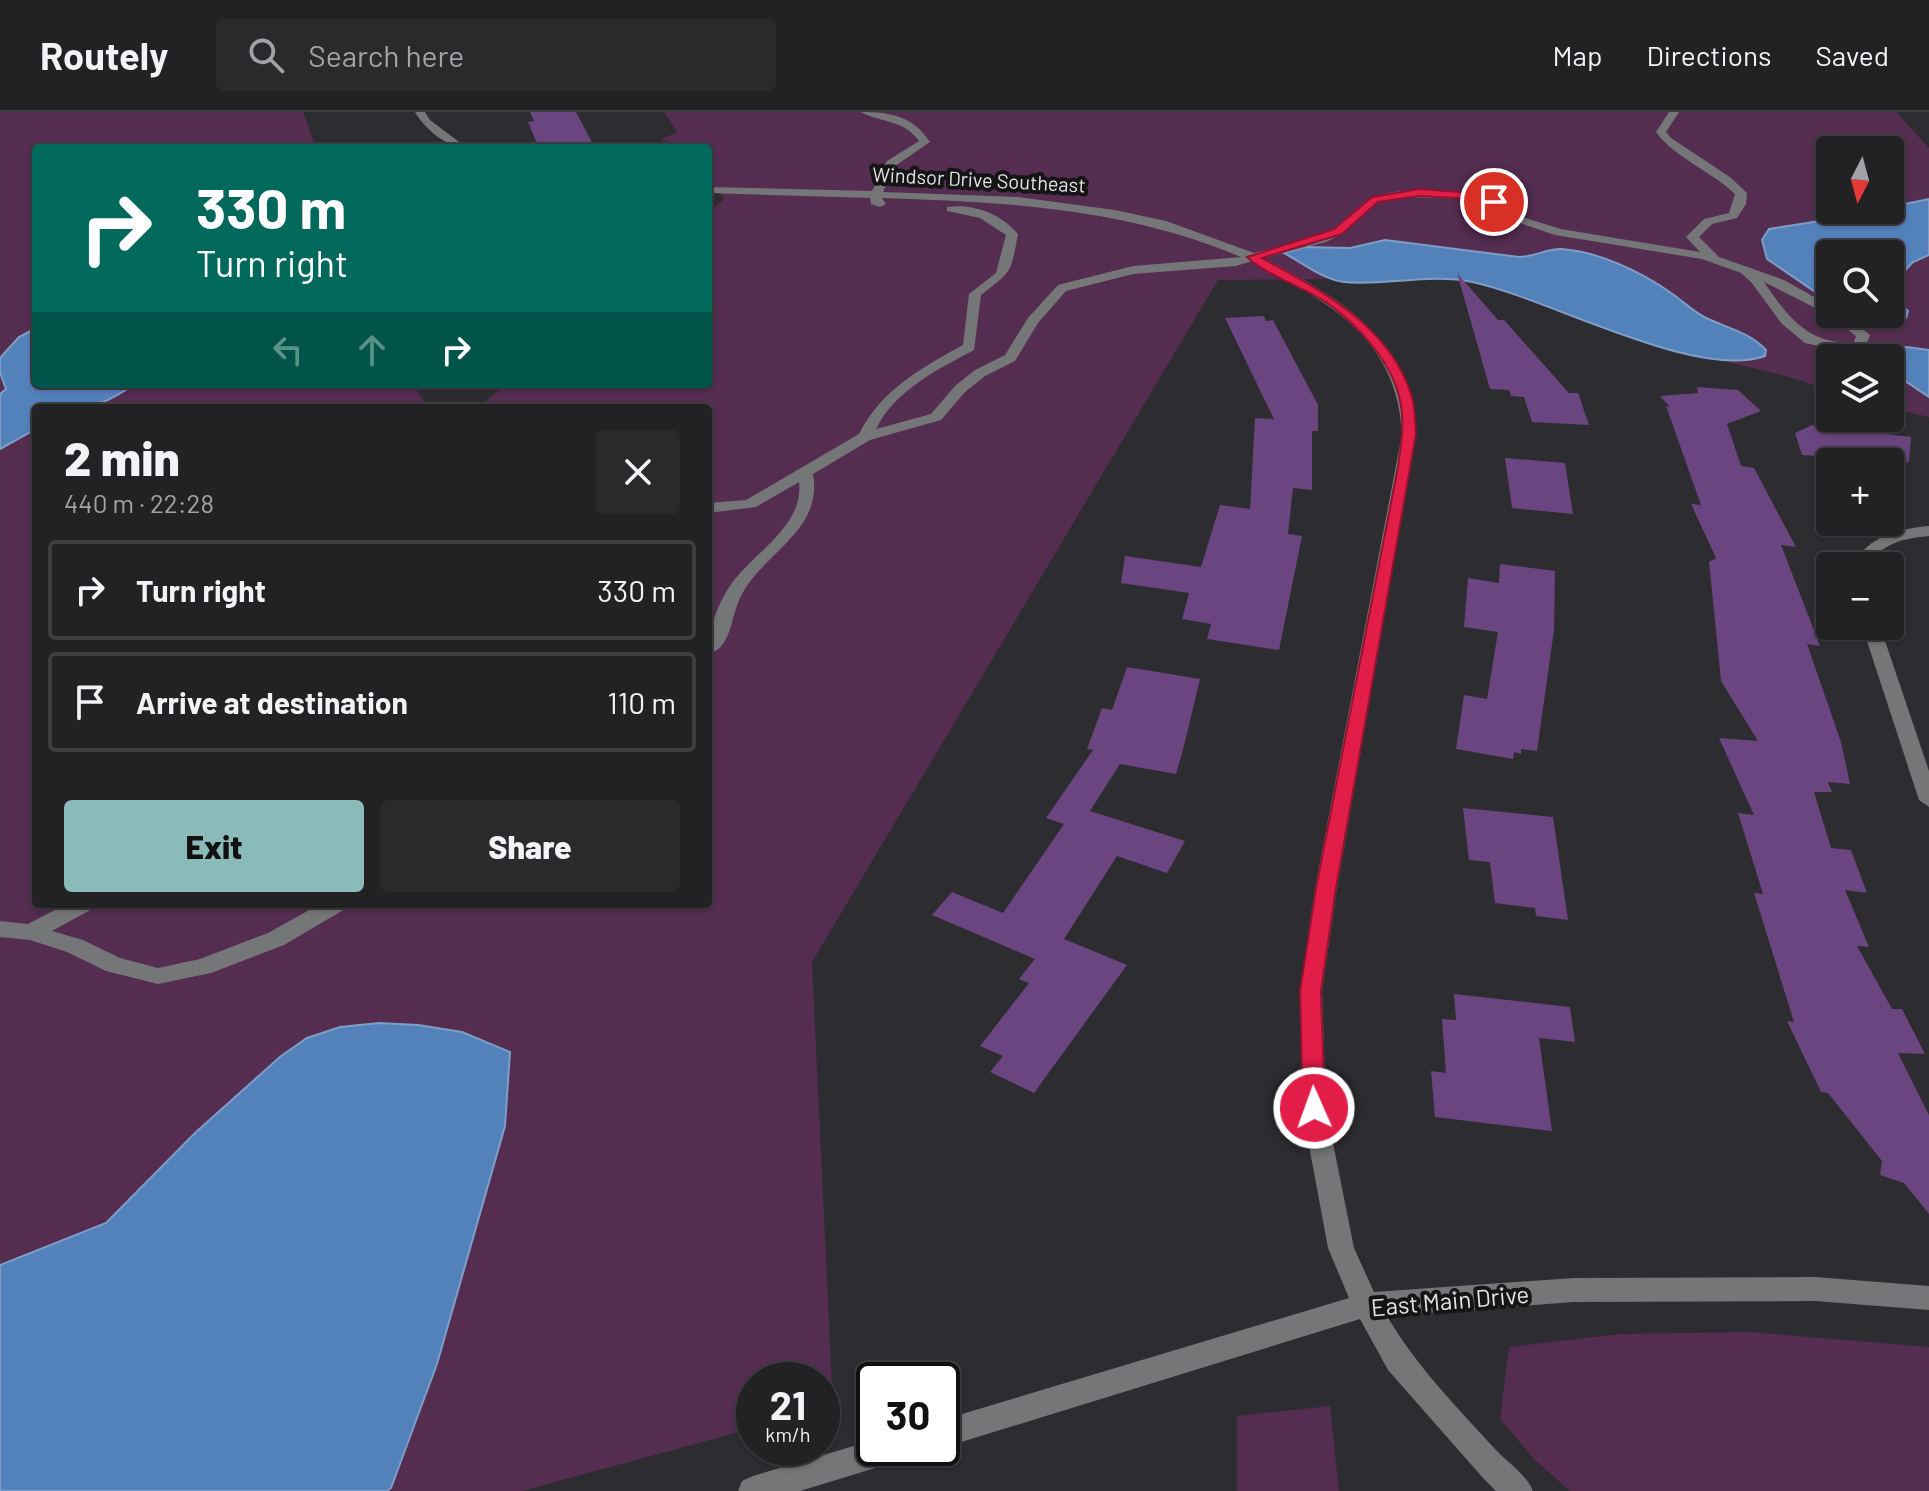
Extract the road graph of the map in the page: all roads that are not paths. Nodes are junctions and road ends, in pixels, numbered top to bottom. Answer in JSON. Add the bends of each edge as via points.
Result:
{"nodes":[{"id":1,"x":420,"y":112,"type":"edge"},
{"id":2,"x":866,"y":112,"type":"edge"},
{"id":3,"x":1674,"y":112,"type":"edge"},
{"id":4,"x":456,"y":144,"type":"edge"},
{"id":5,"x":712,"y":190,"type":"edge"},
{"id":6,"x":877,"y":195,"type":"junction"},
{"id":7,"x":1253,"y":257,"type":"junction"},
{"id":8,"x":1716,"y":260,"type":"junction"},
{"id":9,"x":1737,"y":267,"type":"junction"},
{"id":10,"x":1816,"y":303,"type":"edge"},
{"id":11,"x":1854,"y":328,"type":"edge"},
{"id":12,"x":865,"y":437,"type":"junction"},
{"id":13,"x":805,"y":472,"type":"junction"},
{"id":14,"x":712,"y":508,"type":"edge"},
{"id":15,"x":1929,"y":531,"type":"edge"},
{"id":16,"x":1871,"y":552,"type":"edge"},
{"id":17,"x":1876,"y":640,"type":"edge"},
{"id":18,"x":712,"y":645,"type":"edge"},
{"id":19,"x":1929,"y":800,"type":"edge"},
{"id":20,"x":76,"y":908,"type":"edge"},
{"id":21,"x":330,"y":908,"type":"edge"},
{"id":22,"x":0,"y":929,"type":"edge"},
{"id":23,"x":31,"y":932,"type":"junction"},
{"id":24,"x":1929,"y":1298,"type":"edge"},
{"id":25,"x":1366,"y":1305,"type":"junction"},
{"id":26,"x":960,"y":1429,"type":"edge"},
{"id":27,"x":856,"y":1460,"type":"edge"},
{"id":28,"x":753,"y":1491,"type":"edge"},
{"id":29,"x":1518,"y":1491,"type":"edge"}],
"edges":[{"from":1,"to":4,"type":"street"},
{"from":2,"to":6,"type":"street","via":[[903,120],[925,142],[887,168]]},
{"from":3,"to":8,"type":"street","via":[[1662,126],[1667,140],[1741,193],[1733,216],[1708,221],[1692,237]]},
{"from":5,"to":6,"type":"street","name":"Windsor Drive Southeast"},
{"from":6,"to":7,"type":"street","name":"Windsor Drive Southeast","via":[[1057,202],[1121,212]]},
{"from":6,"to":12,"type":"street","via":[[875,202],[886,206],[972,210],[990,216],[1012,234],[1006,269],[975,294],[969,347],[907,384],[871,420]]},
{"from":7,"to":8,"type":"street","via":[[1338,231],[1375,199],[1419,192],[1474,196],[1559,232]]},
{"from":7,"to":12,"type":"street","via":[[1133,270],[1062,288],[1010,358],[980,373],[936,417]]},
{"from":7,"to":25,"type":"street","name":"Windsor Drive Southeast","via":[[1332,302],[1368,335],[1395,368],[1407,400],[1405,467],[1311,991],[1314,1108],[1341,1248]]},
{"from":8,"to":9,"type":"street"},
{"from":9,"to":10,"type":"street"},
{"from":9,"to":11,"type":"street","via":[[1756,279],[1795,333],[1811,344],[1841,349],[1860,345],[1863,335]]},
{"from":12,"to":13,"type":"street"},
{"from":13,"to":14,"type":"street","via":[[750,504]]},
{"from":13,"to":18,"type":"street","via":[[808,496],[795,521],[741,581],[722,634]]},
{"from":15,"to":16,"type":"street","via":[[1902,534]]},
{"from":17,"to":19,"type":"street"},
{"from":20,"to":23,"type":"street"},
{"from":21,"to":23,"type":"street","via":[[276,939],[203,967],[158,976],[114,965]]},
{"from":22,"to":23,"type":"street"},
{"from":24,"to":25,"type":"street","name":"East Main Drive","via":[[1815,1289],[1574,1290]]},
{"from":25,"to":26,"type":"street","name":"East Main Drive"},
{"from":25,"to":29,"type":"street","name":"Windsor Drive Southeast","via":[[1398,1361]]},
{"from":27,"to":28,"type":"street"}]}
